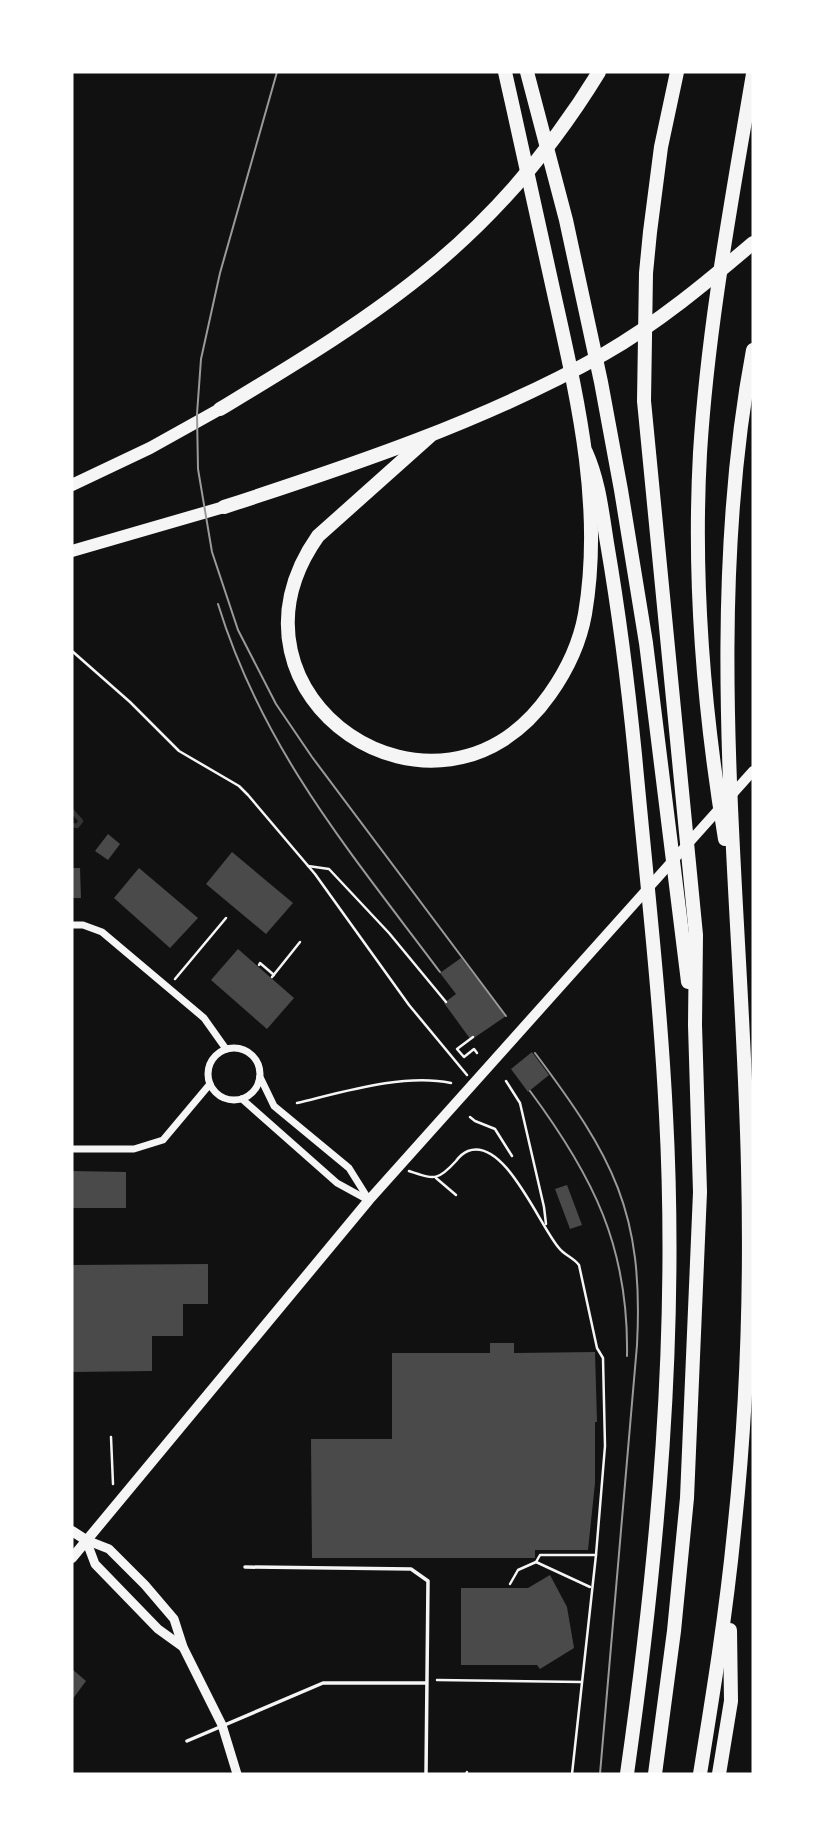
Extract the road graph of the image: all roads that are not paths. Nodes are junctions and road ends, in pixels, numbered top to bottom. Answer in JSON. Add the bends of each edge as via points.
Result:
{"nodes":[{"id":1,"x":505,"y":72,"type":"edge"},
{"id":2,"x":527,"y":72,"type":"edge"},
{"id":3,"x":677,"y":72,"type":"edge"},
{"id":4,"x":598,"y":74,"type":"edge"},
{"id":5,"x":753,"y":74,"type":"edge"},
{"id":6,"x":753,"y":243,"type":"edge"},
{"id":7,"x":753,"y":350,"type":"edge"},
{"id":8,"x":220,"y":409,"type":"joint"},
{"id":9,"x":430,"y":436,"type":"junction"},
{"id":10,"x":586,"y":452,"type":"junction"},
{"id":11,"x":72,"y":485,"type":"edge"},
{"id":12,"x":224,"y":507,"type":"joint"},
{"id":13,"x":72,"y":551,"type":"edge"},
{"id":14,"x":753,"y":771,"type":"edge"},
{"id":15,"x":736,"y":910,"type":"junction"},
{"id":16,"x":72,"y":925,"type":"edge"},
{"id":17,"x":695,"y":1025,"type":"junction"},
{"id":18,"x":226,"y":1049,"type":"junction"},
{"id":19,"x":260,"y":1077,"type":"junction"},
{"id":20,"x":210,"y":1084,"type":"junction"},
{"id":21,"x":242,"y":1099,"type":"junction"},
{"id":22,"x":72,"y":1149,"type":"edge"},
{"id":23,"x":369,"y":1200,"type":"junction"},
{"id":24,"x":72,"y":1531,"type":"edge"},
{"id":25,"x":86,"y":1540,"type":"junction"},
{"id":26,"x":72,"y":1558,"type":"edge"},
{"id":27,"x":245,"y":1567,"type":"dead end"},
{"id":28,"x":730,"y":1573,"type":"junction"},
{"id":29,"x":183,"y":1647,"type":"junction"},
{"id":30,"x":426,"y":1683,"type":"junction"},
{"id":31,"x":222,"y":1726,"type":"junction"},
{"id":32,"x":187,"y":1741,"type":"dead end"},
{"id":33,"x":237,"y":1774,"type":"edge"},
{"id":34,"x":426,"y":1774,"type":"edge"},
{"id":35,"x":627,"y":1774,"type":"edge"},
{"id":36,"x":655,"y":1774,"type":"edge"},
{"id":37,"x":700,"y":1774,"type":"edge"},
{"id":38,"x":719,"y":1774,"type":"edge"}],
"edges":[{"from":1,"to":10,"type":"highway"},
{"from":2,"to":17,"type":"highway","via":[[566,220],[623,504],[646,642]]},
{"from":3,"to":17,"type":"highway","via":[[650,232],[644,401],[696,934]]},
{"from":4,"to":8,"type":"highway","via":[[554,138],[480,223],[432,267],[367,316]]},
{"from":5,"to":15,"type":"highway","via":[[713,326],[699,486],[699,580],[712,755]]},
{"from":6,"to":9,"type":"highway","via":[[660,318],[604,354]]},
{"from":7,"to":15,"type":"highway","via":[[736,462],[728,578]]},
{"from":8,"to":11,"type":"main road"},
{"from":9,"to":10,"type":"highway","via":[[318,536],[296,574],[287,614],[290,652],[327,718],[367,746],[414,760],[445,761],[504,739],[532,716],[564,671],[580,636],[588,598],[591,539]]},
{"from":9,"to":12,"type":"highway"},
{"from":10,"to":35,"type":"highway","via":[[595,471],[630,704],[667,1115],[667,1365],[661,1490]]},
{"from":12,"to":13,"type":"main road"},
{"from":14,"to":23,"type":"main road"},
{"from":15,"to":28,"type":"highway","via":[[745,1058],[749,1316]]},
{"from":16,"to":18,"type":"street","via":[[102,932],[204,1018]]},
{"from":17,"to":36,"type":"highway","via":[[700,1192],[689,1459],[674,1632]]},
{"from":18,"to":19,"type":"street","via":[[246,1051],[259,1066]]},
{"from":18,"to":20,"type":"street","via":[[211,1062]]},
{"from":19,"to":21,"type":"street","via":[[251,1094]]},
{"from":19,"to":23,"type":"street","via":[[274,1106],[349,1168]]},
{"from":20,"to":21,"type":"street","via":[[222,1097]]},
{"from":20,"to":22,"type":"street","via":[[163,1140],[134,1149]]},
{"from":21,"to":23,"type":"street","via":[[337,1183]]},
{"from":23,"to":25,"type":"main road"},
{"from":24,"to":25,"type":"main road"},
{"from":25,"to":26,"type":"main road"},
{"from":25,"to":29,"type":"street","via":[[94,1564],[158,1629]]},
{"from":25,"to":29,"type":"street","via":[[108,1549],[145,1585],[173,1619]]},
{"from":27,"to":30,"type":"lane","via":[[411,1569],[428,1581]]},
{"from":28,"to":37,"type":"highway"},
{"from":28,"to":38,"type":"highway","via":[[731,1701]]},
{"from":29,"to":31,"type":"street"},
{"from":30,"to":31,"type":"lane","via":[[323,1684]]},
{"from":30,"to":34,"type":"lane"},
{"from":31,"to":32,"type":"lane"},
{"from":31,"to":33,"type":"street"}]}
